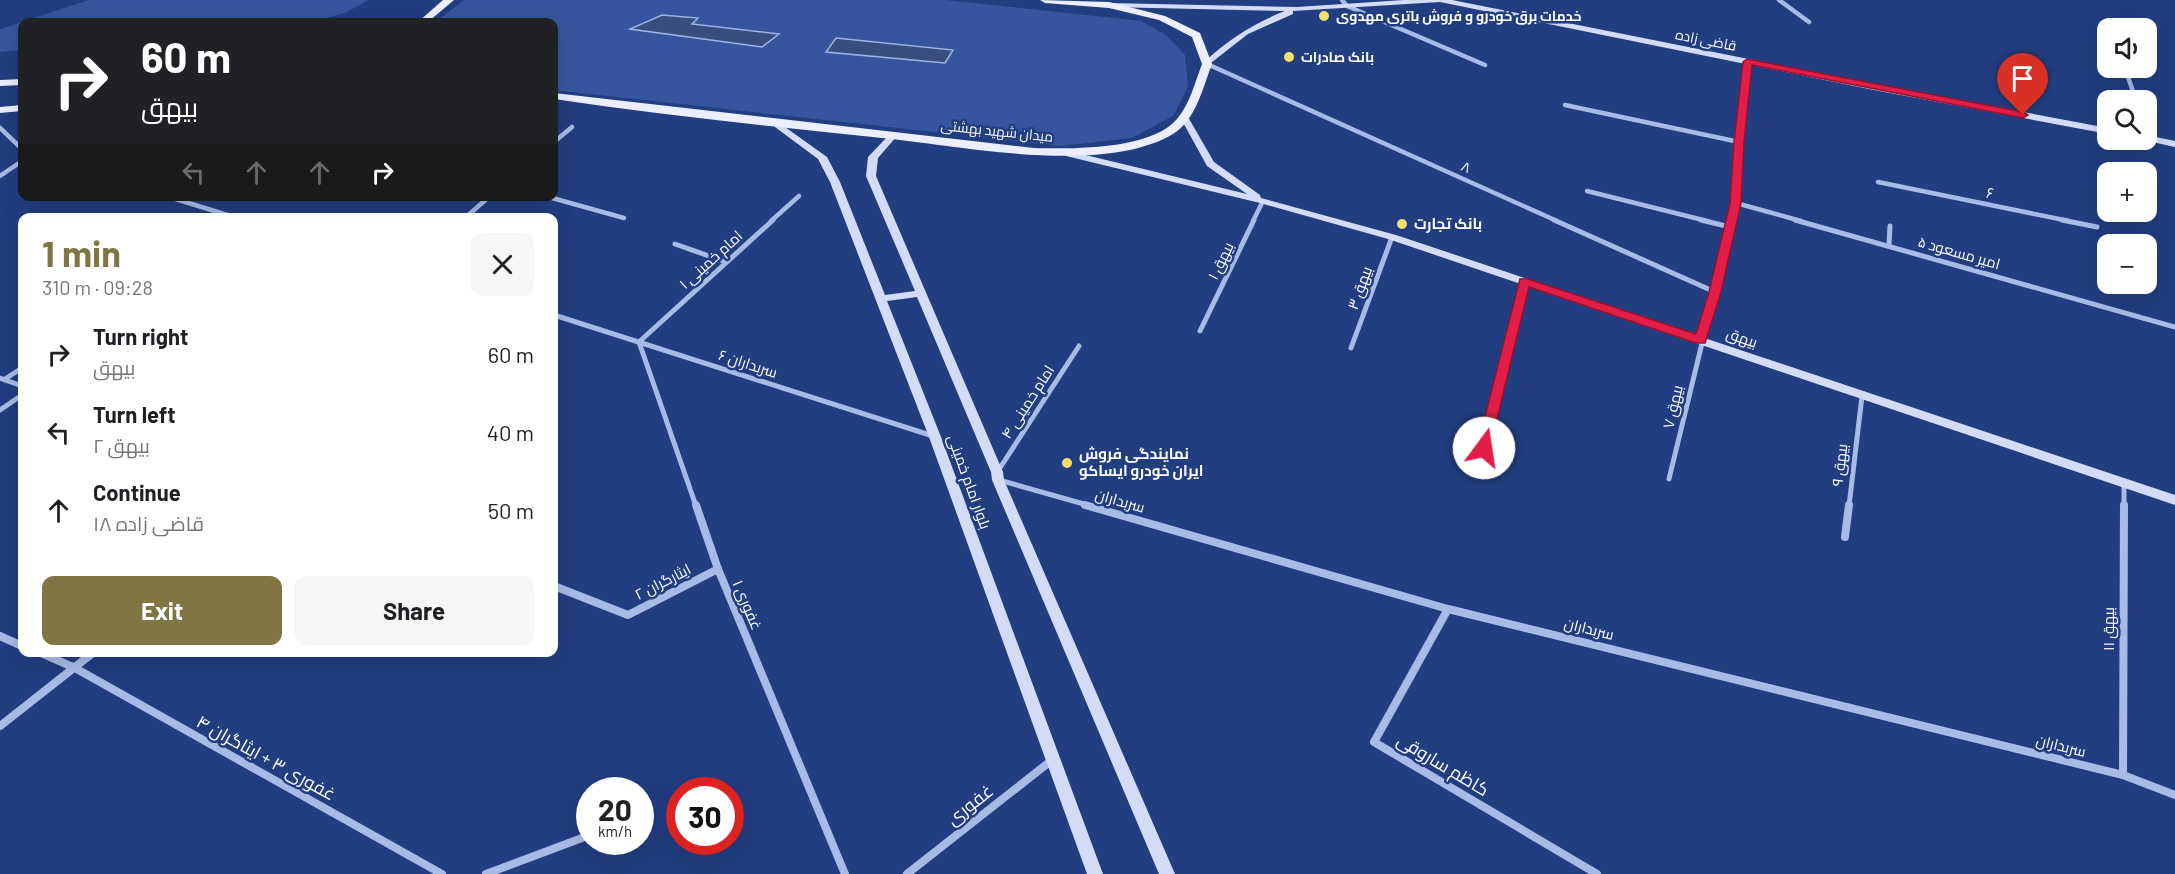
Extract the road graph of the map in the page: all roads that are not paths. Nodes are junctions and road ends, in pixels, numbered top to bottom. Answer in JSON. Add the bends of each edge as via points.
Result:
{"nodes":[{"id":1,"x":1045,"y":0,"type":"edge"},
{"id":2,"x":1441,"y":0,"type":"edge"},
{"id":3,"x":1779,"y":0,"type":"edge"},
{"id":4,"x":445,"y":3,"type":"edge"},
{"id":5,"x":1103,"y":3,"type":"edge"},
{"id":6,"x":1344,"y":3,"type":"edge"},
{"id":7,"x":1297,"y":9,"type":"junction"},
{"id":8,"x":418,"y":18,"type":"edge"},
{"id":9,"x":428,"y":18,"type":"edge"},
{"id":10,"x":1809,"y":22,"type":"dead end"},
{"id":11,"x":1747,"y":62,"type":"junction"},
{"id":12,"x":1207,"y":64,"type":"junction"},
{"id":13,"x":1485,"y":65,"type":"dead end"},
{"id":14,"x":18,"y":82,"type":"edge"},
{"id":15,"x":0,"y":83,"type":"edge"},
{"id":16,"x":558,"y":96,"type":"edge"},
{"id":17,"x":1565,"y":105,"type":"dead end"},
{"id":18,"x":18,"y":108,"type":"edge"},
{"id":19,"x":0,"y":110,"type":"edge"},
{"id":20,"x":1184,"y":117,"type":"junction"},
{"id":21,"x":778,"y":124,"type":"junction"},
{"id":22,"x":572,"y":127,"type":"dead end"},
{"id":23,"x":0,"y":128,"type":"edge"},
{"id":24,"x":2097,"y":129,"type":"edge"},
{"id":25,"x":893,"y":136,"type":"junction"},
{"id":26,"x":558,"y":139,"type":"edge"},
{"id":27,"x":2157,"y":140,"type":"edge"},
{"id":28,"x":1739,"y":142,"type":"junction"},
{"id":29,"x":2175,"y":144,"type":"edge"},
{"id":30,"x":18,"y":145,"type":"edge"},
{"id":31,"x":1069,"y":154,"type":"junction"},
{"id":32,"x":18,"y":164,"type":"edge"},
{"id":33,"x":0,"y":177,"type":"edge"},
{"id":34,"x":1878,"y":182,"type":"dead end"},
{"id":35,"x":1587,"y":191,"type":"dead end"},
{"id":36,"x":799,"y":196,"type":"dead end"},
{"id":37,"x":558,"y":200,"type":"edge"},
{"id":38,"x":182,"y":201,"type":"edge"},
{"id":39,"x":484,"y":201,"type":"edge"},
{"id":40,"x":1263,"y":201,"type":"junction"},
{"id":41,"x":1736,"y":203,"type":"junction"},
{"id":42,"x":221,"y":213,"type":"edge"},
{"id":43,"x":471,"y":213,"type":"edge"},
{"id":44,"x":624,"y":218,"type":"dead end"},
{"id":45,"x":1890,"y":226,"type":"dead end"},
{"id":46,"x":1730,"y":227,"type":"junction"},
{"id":47,"x":2097,"y":227,"type":"dead end"},
{"id":48,"x":1392,"y":237,"type":"junction"},
{"id":49,"x":675,"y":244,"type":"dead end"},
{"id":50,"x":1889,"y":245,"type":"junction"},
{"id":51,"x":726,"y":262,"type":"junction"},
{"id":52,"x":1524,"y":282,"type":"junction"},
{"id":53,"x":1715,"y":292,"type":"junction"},
{"id":54,"x":920,"y":293,"type":"junction"},
{"id":55,"x":881,"y":299,"type":"junction"},
{"id":56,"x":558,"y":316,"type":"edge"},
{"id":57,"x":2175,"y":327,"type":"edge"},
{"id":58,"x":1200,"y":331,"type":"dead end"},
{"id":59,"x":1701,"y":340,"type":"junction"},
{"id":60,"x":639,"y":342,"type":"junction"},
{"id":61,"x":1079,"y":346,"type":"dead end"},
{"id":62,"x":1351,"y":348,"type":"dead end"},
{"id":63,"x":18,"y":370,"type":"edge"},
{"id":64,"x":3,"y":379,"type":"edge"},
{"id":65,"x":18,"y":385,"type":"edge"},
{"id":66,"x":1862,"y":396,"type":"junction"},
{"id":67,"x":18,"y":398,"type":"edge"},
{"id":68,"x":0,"y":410,"type":"edge"},
{"id":69,"x":935,"y":436,"type":"junction"},
{"id":70,"x":1484,"y":448,"type":"dead end"},
{"id":71,"x":998,"y":476,"type":"junction"},
{"id":72,"x":1669,"y":479,"type":"dead end"},
{"id":73,"x":2124,"y":482,"type":"junction"},
{"id":74,"x":2175,"y":500,"type":"edge"},
{"id":75,"x":1845,"y":537,"type":"dead end"},
{"id":76,"x":718,"y":569,"type":"junction"},
{"id":77,"x":558,"y":588,"type":"edge"},
{"id":78,"x":1448,"y":609,"type":"junction"},
{"id":79,"x":0,"y":636,"type":"edge"},
{"id":80,"x":18,"y":644,"type":"edge"},
{"id":81,"x":50,"y":657,"type":"edge"},
{"id":82,"x":88,"y":657,"type":"edge"},
{"id":83,"x":75,"y":668,"type":"junction"},
{"id":84,"x":0,"y":726,"type":"edge"},
{"id":85,"x":1052,"y":759,"type":"junction"},
{"id":86,"x":2123,"y":775,"type":"junction"},
{"id":87,"x":2175,"y":795,"type":"edge"},
{"id":88,"x":576,"y":841,"type":"edge"},
{"id":89,"x":442,"y":874,"type":"edge"},
{"id":90,"x":486,"y":874,"type":"edge"},
{"id":91,"x":845,"y":874,"type":"edge"},
{"id":92,"x":907,"y":874,"type":"edge"},
{"id":93,"x":1095,"y":874,"type":"edge"},
{"id":94,"x":1167,"y":874,"type":"edge"},
{"id":95,"x":1597,"y":874,"type":"edge"}],
"edges":[{"from":1,"to":5,"type":"main road"},
{"from":2,"to":6,"type":"main road","name":"قاضی زاده"},
{"from":2,"to":11,"type":"main road","name":"قاضی زاده"},
{"from":3,"to":10,"type":"street"},
{"from":4,"to":8,"type":"main road"},
{"from":4,"to":9,"type":"main road"},
{"from":5,"to":7,"type":"main road"},
{"from":5,"to":12,"type":"main road","via":[[1162,18],[1196,35]]},
{"from":6,"to":7,"type":"main road","name":"قاضی زاده"},
{"from":6,"to":13,"type":"street"},
{"from":7,"to":12,"type":"main road","via":[[1260,23],[1229,41]]},
{"from":11,"to":24,"type":"main road","name":"قاضی زاده"},
{"from":11,"to":28,"type":"street","name":"بیهق ۷"},
{"from":12,"to":20,"type":"main road","name":"میدان شهید بهشتی"},
{"from":12,"to":53,"type":"street","name":"۸"},
{"from":14,"to":15,"type":"main road"},
{"from":16,"to":21,"type":"main road","name":"میدان شهید بهشتی"},
{"from":17,"to":28,"type":"street"},
{"from":18,"to":19,"type":"main road"},
{"from":20,"to":31,"type":"main road","name":"میدان شهید بهشتی","via":[[1169,132],[1119,148]]},
{"from":20,"to":40,"type":"main road","via":[[1210,164]]},
{"from":21,"to":25,"type":"main road","name":"میدان شهید بهشتی"},
{"from":21,"to":55,"type":"main road","name":"بلوار امام خمینی","via":[[822,157]]},
{"from":22,"to":26,"type":"street"},
{"from":23,"to":30,"type":"street"},
{"from":25,"to":31,"type":"main road","name":"میدان شهید بهشتی"},
{"from":25,"to":54,"type":"main road","name":"بلوار امام خمینی","via":[[873,156],[871,176]]},
{"from":27,"to":29,"type":"main road"},
{"from":28,"to":41,"type":"street","name":"بیهق ۷"},
{"from":31,"to":40,"type":"main road","name":"بیهق"},
{"from":32,"to":33,"type":"street"},
{"from":34,"to":47,"type":"street","name":"۶"},
{"from":35,"to":46,"type":"street"},
{"from":36,"to":51,"type":"street","name":"امام خمینی ۱"},
{"from":37,"to":44,"type":"street"},
{"from":38,"to":42,"type":"street"},
{"from":39,"to":43,"type":"street"},
{"from":40,"to":48,"type":"main road","name":"بیهق"},
{"from":40,"to":58,"type":"street","name":"بیهق ۱"},
{"from":41,"to":46,"type":"street","name":"بیهق ۷"},
{"from":41,"to":50,"type":"street","name":"امیر مسعود ۵"},
{"from":45,"to":50,"type":"street"},
{"from":46,"to":53,"type":"street","name":"بیهق ۷"},
{"from":48,"to":52,"type":"main road","name":"بیهق"},
{"from":48,"to":62,"type":"street","name":"بیهق ۳"},
{"from":49,"to":51,"type":"street"},
{"from":50,"to":57,"type":"street","name":"امیر مسعود ۵"},
{"from":51,"to":60,"type":"street","name":"امام خمینی ۱"},
{"from":52,"to":59,"type":"main road","name":"بیهق"},
{"from":52,"to":70,"type":"street"},
{"from":53,"to":59,"type":"street","name":"بیهق ۷"},
{"from":54,"to":55,"type":"main road"},
{"from":54,"to":71,"type":"main road","name":"بلوار امام خمینی"},
{"from":55,"to":69,"type":"main road","name":"بلوار امام خمینی"},
{"from":56,"to":60,"type":"street","name":"سربداران ۶"},
{"from":59,"to":66,"type":"main road","name":"بیهق"},
{"from":59,"to":72,"type":"street","name":"بیهق ۷"},
{"from":60,"to":69,"type":"street","name":"سربداران ۶"},
{"from":60,"to":76,"type":"street","name":"غفوری ۱"},
{"from":61,"to":71,"type":"street","name":"امام خمینی ۴"},
{"from":63,"to":64,"type":"street"},
{"from":64,"to":65,"type":"street"},
{"from":66,"to":73,"type":"main road","name":"بیهق"},
{"from":66,"to":75,"type":"street","name":"بیهق ۹"},
{"from":67,"to":68,"type":"street"},
{"from":69,"to":85,"type":"main road","name":"بلوار امام خمینی"},
{"from":71,"to":78,"type":"street","name":"سربداران"},
{"from":71,"to":94,"type":"main road","name":"بلوار امام خمینی"},
{"from":73,"to":74,"type":"main road","name":"بیهق"},
{"from":73,"to":86,"type":"street","name":"بیهق ۱۱"},
{"from":76,"to":77,"type":"street","name":"ایثارگران ۲","via":[[628,615]]},
{"from":76,"to":91,"type":"street","name":"غفوری ۱"},
{"from":78,"to":86,"type":"street","name":"سربداران"},
{"from":78,"to":95,"type":"street","name":"کاظم ساروقی","via":[[1374,742]]},
{"from":79,"to":80,"type":"street"},
{"from":81,"to":83,"type":"street","name":"غفوری ۳ + ایثاگران ۴"},
{"from":82,"to":83,"type":"street"},
{"from":83,"to":84,"type":"street"},
{"from":83,"to":89,"type":"street","name":"غفوری ۳ + ایثاگران ۴"},
{"from":85,"to":92,"type":"street","name":"غفوری"},
{"from":85,"to":93,"type":"main road","name":"بلوار امام خمینی"},
{"from":86,"to":87,"type":"street","name":"سربداران"},
{"from":88,"to":90,"type":"street"}]}
